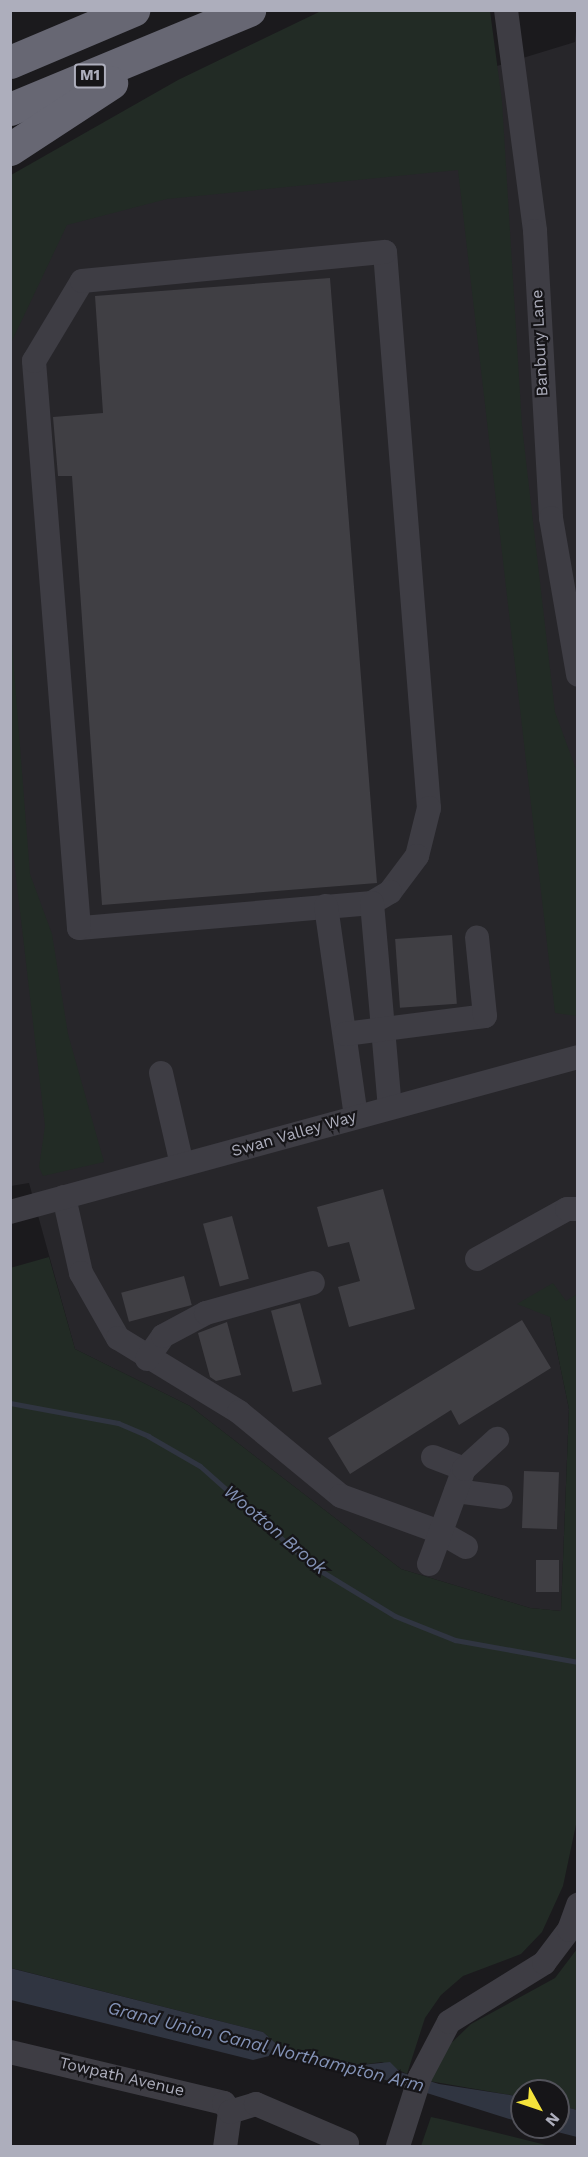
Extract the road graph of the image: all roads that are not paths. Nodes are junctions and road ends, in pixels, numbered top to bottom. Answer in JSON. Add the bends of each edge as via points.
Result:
{"nodes":[{"id":1,"x":75,"y":10,"type":"edge"},
{"id":2,"x":133,"y":10,"type":"edge"},
{"id":3,"x":249,"y":10,"type":"edge"},
{"id":4,"x":506,"y":10,"type":"edge"},
{"id":5,"x":10,"y":37,"type":"edge"},
{"id":6,"x":170,"y":43,"type":"junction"},
{"id":7,"x":10,"y":62,"type":"edge"},
{"id":8,"x":10,"y":109,"type":"edge"},
{"id":9,"x":10,"y":149,"type":"edge"},
{"id":10,"x":578,"y":675,"type":"edge"},
{"id":11,"x":372,"y":903,"type":"junction"},
{"id":12,"x":326,"y":906,"type":"junction"},
{"id":13,"x":477,"y":937,"type":"dead end"},
{"id":14,"x":383,"y":1030,"type":"junction"},
{"id":15,"x":345,"y":1034,"type":"junction"},
{"id":16,"x":578,"y":1057,"type":"edge"},
{"id":17,"x":160,"y":1073,"type":"dead end"},
{"id":18,"x":390,"y":1107,"type":"junction"},
{"id":19,"x":356,"y":1116,"type":"junction"},
{"id":20,"x":183,"y":1165,"type":"junction"},
{"id":21,"x":64,"y":1197,"type":"junction"},
{"id":22,"x":578,"y":1209,"type":"edge"},
{"id":23,"x":10,"y":1212,"type":"edge"},
{"id":24,"x":477,"y":1259,"type":"dead end"},
{"id":25,"x":314,"y":1283,"type":"dead end"},
{"id":26,"x":147,"y":1359,"type":"junction"},
{"id":27,"x":497,"y":1439,"type":"dead end"},
{"id":28,"x":433,"y":1457,"type":"dead end"},
{"id":29,"x":464,"y":1469,"type":"junction"},
{"id":30,"x":456,"y":1491,"type":"junction"},
{"id":31,"x":501,"y":1497,"type":"dead end"},
{"id":32,"x":441,"y":1532,"type":"junction"},
{"id":33,"x":466,"y":1547,"type":"dead end"},
{"id":34,"x":429,"y":1564,"type":"dead end"},
{"id":35,"x":578,"y":1905,"type":"edge"},
{"id":36,"x":10,"y":2052,"type":"edge"},
{"id":37,"x":230,"y":2112,"type":"junction"},
{"id":38,"x":346,"y":2143,"type":"dead end"},
{"id":39,"x":225,"y":2146,"type":"edge"},
{"id":40,"x":398,"y":2146,"type":"edge"}],
"edges":[{"from":1,"to":5,"type":"highway"},
{"from":2,"to":7,"type":"highway"},
{"from":3,"to":6,"type":"highway","number":"M1"},
{"from":4,"to":10,"type":"street","name":"Banbury Lane","via":[[535,231],[550,518]]},
{"from":6,"to":8,"type":"highway","number":"M1"},
{"from":6,"to":9,"type":"highway"},
{"from":11,"to":12,"type":"street"},
{"from":11,"to":12,"type":"street","via":[[390,892],[417,856],[429,808],[385,252],[82,281],[34,361],[79,928]]},
{"from":11,"to":14,"type":"street"},
{"from":12,"to":15,"type":"street"},
{"from":13,"to":14,"type":"street","via":[[485,1016]]},
{"from":14,"to":15,"type":"street"},
{"from":14,"to":18,"type":"street"},
{"from":15,"to":19,"type":"street"},
{"from":16,"to":18,"type":"street","name":"Swan Valley Way"},
{"from":17,"to":20,"type":"street"},
{"from":18,"to":19,"type":"street","name":"Swan Valley Way"},
{"from":19,"to":20,"type":"street","name":"Swan Valley Way"},
{"from":20,"to":21,"type":"street","name":"Swan Valley Way"},
{"from":21,"to":23,"type":"street","name":"Swan Valley Way"},
{"from":21,"to":26,"type":"street","via":[[81,1273],[103,1319]]},
{"from":22,"to":24,"type":"street","via":[[567,1209]]},
{"from":25,"to":26,"type":"street","via":[[206,1313],[163,1336]]},
{"from":26,"to":32,"type":"street","via":[[239,1412],[341,1496]]},
{"from":27,"to":29,"type":"street"},
{"from":28,"to":29,"type":"street"},
{"from":29,"to":30,"type":"street"},
{"from":30,"to":31,"type":"street"},
{"from":30,"to":32,"type":"street"},
{"from":32,"to":33,"type":"street"},
{"from":32,"to":34,"type":"street"},
{"from":35,"to":40,"type":"street","via":[[562,1941],[538,1968],[449,2022],[420,2077]]},
{"from":36,"to":37,"type":"street","name":"Towpath Avenue","via":[[210,2097]]},
{"from":37,"to":38,"type":"street","via":[[256,2104]]},
{"from":37,"to":39,"type":"street"}]}
